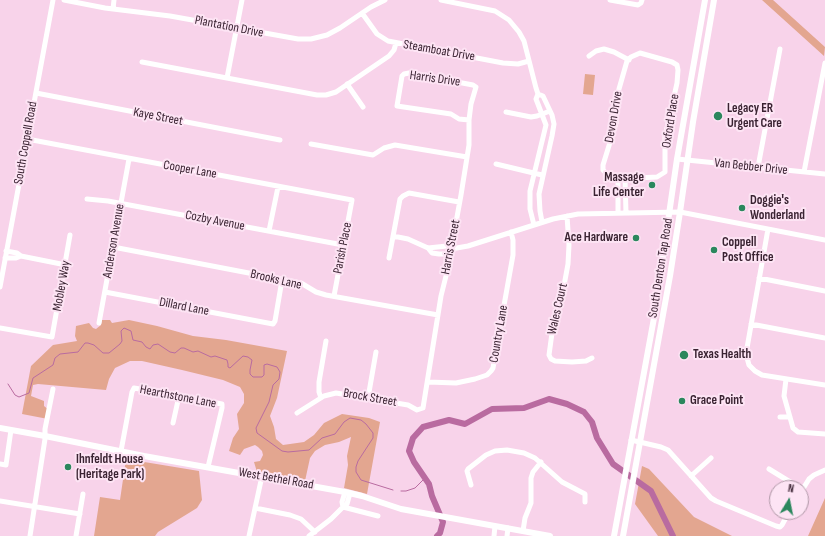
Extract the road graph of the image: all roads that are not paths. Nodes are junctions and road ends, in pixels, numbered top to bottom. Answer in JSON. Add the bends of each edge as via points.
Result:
{"nodes":[{"id":1,"x":53,"y":0,"type":"edge"},
{"id":2,"x":64,"y":0,"type":"edge"},
{"id":3,"x":114,"y":0,"type":"edge"},
{"id":4,"x":242,"y":0,"type":"edge"},
{"id":5,"x":384,"y":0,"type":"edge"},
{"id":6,"x":441,"y":0,"type":"edge"},
{"id":7,"x":610,"y":0,"type":"edge"},
{"id":8,"x":642,"y":0,"type":"edge"},
{"id":9,"x":705,"y":0,"type":"edge"},
{"id":10,"x":714,"y":0,"type":"edge"},
{"id":11,"x":470,"y":2,"type":"edge"},
{"id":12,"x":113,"y":9,"type":"junction"},
{"id":13,"x":362,"y":12,"type":"junction"},
{"id":14,"x":237,"y":28,"type":"junction"},
{"id":15,"x":396,"y":43,"type":"junction"},
{"id":16,"x":780,"y":49,"type":"dead end"},
{"id":17,"x":589,"y":56,"type":"dead end"},
{"id":18,"x":630,"y":59,"type":"junction"},
{"id":19,"x":142,"y":62,"type":"dead end"},
{"id":20,"x":529,"y":62,"type":"junction"},
{"id":21,"x":825,"y":63,"type":"edge"},
{"id":22,"x":227,"y":78,"type":"junction"},
{"id":23,"x":691,"y":80,"type":"junction"},
{"id":24,"x":700,"y":81,"type":"junction"},
{"id":25,"x":347,"y":84,"type":"junction"},
{"id":26,"x":476,"y":87,"type":"joint"},
{"id":27,"x":36,"y":93,"type":"junction"},
{"id":28,"x":538,"y":94,"type":"junction"},
{"id":29,"x":363,"y":107,"type":"dead end"},
{"id":30,"x":550,"y":111,"type":"junction"},
{"id":31,"x":506,"y":112,"type":"dead end"},
{"id":32,"x":542,"y":115,"type":"junction"},
{"id":33,"x":469,"y":120,"type":"junction"},
{"id":34,"x":27,"y":139,"type":"junction"},
{"id":35,"x":280,"y":140,"type":"dead end"},
{"id":36,"x":311,"y":144,"type":"dead end"},
{"id":37,"x":467,"y":157,"type":"junction"},
{"id":38,"x":130,"y":159,"type":"junction"},
{"id":39,"x":677,"y":159,"type":"junction"},
{"id":40,"x":687,"y":160,"type":"junction"},
{"id":41,"x":496,"y":164,"type":"dead end"},
{"id":42,"x":758,"y":167,"type":"junction"},
{"id":43,"x":804,"y":172,"type":"junction"},
{"id":44,"x":534,"y":173,"type":"junction"},
{"id":45,"x":825,"y":174,"type":"edge"},
{"id":46,"x":542,"y":175,"type":"junction"},
{"id":47,"x":625,"y":178,"type":"junction"},
{"id":48,"x":618,"y":179,"type":"junction"},
{"id":49,"x":278,"y":187,"type":"junction"},
{"id":50,"x":87,"y":199,"type":"dead end"},
{"id":51,"x":352,"y":200,"type":"joint"},
{"id":52,"x":459,"y":202,"type":"junction"},
{"id":53,"x":121,"y":203,"type":"junction"},
{"id":54,"x":670,"y":212,"type":"junction"},
{"id":55,"x":680,"y":212,"type":"junction"},
{"id":56,"x":618,"y":213,"type":"junction"},
{"id":57,"x":626,"y":213,"type":"junction"},
{"id":58,"x":567,"y":216,"type":"junction"},
{"id":59,"x":542,"y":222,"type":"junction"},
{"id":60,"x":534,"y":225,"type":"junction"},
{"id":61,"x":768,"y":229,"type":"junction"},
{"id":62,"x":269,"y":231,"type":"junction"},
{"id":63,"x":511,"y":232,"type":"junction"},
{"id":64,"x":70,"y":235,"type":"dead end"},
{"id":65,"x":393,"y":236,"type":"junction"},
{"id":66,"x":825,"y":240,"type":"edge"},
{"id":67,"x":344,"y":245,"type":"junction"},
{"id":68,"x":113,"y":247,"type":"junction"},
{"id":69,"x":451,"y":249,"type":"junction"},
{"id":70,"x":6,"y":251,"type":"junction"},
{"id":71,"x":21,"y":256,"type":"junction"},
{"id":72,"x":5,"y":258,"type":"junction"},
{"id":73,"x":389,"y":258,"type":"dead end"},
{"id":74,"x":66,"y":264,"type":"junction"},
{"id":75,"x":759,"y":278,"type":"junction"},
{"id":76,"x":282,"y":280,"type":"junction"},
{"id":77,"x":0,"y":287,"type":"edge"},
{"id":78,"x":825,"y":291,"type":"edge"},
{"id":79,"x":105,"y":292,"type":"junction"},
{"id":80,"x":334,"y":296,"type":"junction"},
{"id":81,"x":438,"y":316,"type":"junction"},
{"id":82,"x":653,"y":319,"type":"junction"},
{"id":83,"x":662,"y":320,"type":"junction"},
{"id":84,"x":99,"y":323,"type":"dead end"},
{"id":85,"x":751,"y":324,"type":"junction"},
{"id":86,"x":0,"y":328,"type":"edge"},
{"id":87,"x":825,"y":338,"type":"edge"},
{"id":88,"x":326,"y":341,"type":"dead end"},
{"id":89,"x":376,"y":352,"type":"dead end"},
{"id":90,"x":592,"y":358,"type":"dead end"},
{"id":91,"x":645,"y":363,"type":"junction"},
{"id":92,"x":654,"y":365,"type":"junction"},
{"id":93,"x":786,"y":379,"type":"junction"},
{"id":94,"x":428,"y":382,"type":"junction"},
{"id":95,"x":825,"y":385,"type":"edge"},
{"id":96,"x":53,"y":389,"type":"dead end"},
{"id":97,"x":179,"y":396,"type":"junction"},
{"id":98,"x":321,"y":398,"type":"junction"},
{"id":99,"x":368,"y":398,"type":"junction"},
{"id":100,"x":423,"y":408,"type":"joint"},
{"id":101,"x":297,"y":413,"type":"dead end"},
{"id":102,"x":780,"y":417,"type":"dead end"},
{"id":103,"x":790,"y":417,"type":"junction"},
{"id":104,"x":173,"y":423,"type":"dead end"},
{"id":105,"x":0,"y":428,"type":"edge"},
{"id":106,"x":11,"y":430,"type":"junction"},
{"id":107,"x":825,"y":434,"type":"edge"},
{"id":108,"x":45,"y":436,"type":"junction"},
{"id":109,"x":631,"y":440,"type":"junction"},
{"id":110,"x":640,"y":442,"type":"junction"},
{"id":111,"x":121,"y":451,"type":"junction"},
{"id":112,"x":711,"y":458,"type":"dead end"},
{"id":113,"x":540,"y":462,"type":"junction"},
{"id":114,"x":3,"y":465,"type":"edge"},
{"id":115,"x":208,"y":467,"type":"junction"},
{"id":116,"x":769,"y":469,"type":"dead end"},
{"id":117,"x":825,"y":470,"type":"edge"},
{"id":118,"x":262,"y":476,"type":"junction"},
{"id":119,"x":691,"y":476,"type":"junction"},
{"id":120,"x":787,"y":480,"type":"edge"},
{"id":121,"x":809,"y":480,"type":"edge"},
{"id":122,"x":471,"y":485,"type":"dead end"},
{"id":123,"x":348,"y":492,"type":"junction"},
{"id":124,"x":83,"y":494,"type":"dead end"},
{"id":125,"x":0,"y":501,"type":"edge"},
{"id":126,"x":584,"y":502,"type":"dead end"},
{"id":127,"x":34,"y":506,"type":"junction"},
{"id":128,"x":343,"y":507,"type":"junction"},
{"id":129,"x":255,"y":508,"type":"junction"},
{"id":130,"x":80,"y":514,"type":"junction"},
{"id":131,"x":378,"y":516,"type":"dead end"},
{"id":132,"x":785,"y":520,"type":"edge"},
{"id":133,"x":495,"y":526,"type":"junction"},
{"id":134,"x":508,"y":528,"type":"junction"},
{"id":135,"x":523,"y":531,"type":"junction"},
{"id":136,"x":314,"y":532,"type":"junction"},
{"id":137,"x":30,"y":536,"type":"edge"},
{"id":138,"x":76,"y":536,"type":"edge"},
{"id":139,"x":249,"y":536,"type":"edge"},
{"id":140,"x":309,"y":536,"type":"edge"},
{"id":141,"x":494,"y":536,"type":"edge"},
{"id":142,"x":507,"y":536,"type":"edge"},
{"id":143,"x":550,"y":536,"type":"edge"},
{"id":144,"x":614,"y":536,"type":"edge"},
{"id":145,"x":624,"y":536,"type":"edge"}],
"edges":[{"from":1,"to":27,"type":"street","name":"South Coppell Road"},
{"from":2,"to":12,"type":"street","name":"Plantation Drive"},
{"from":3,"to":12,"type":"street"},
{"from":4,"to":14,"type":"street"},
{"from":5,"to":13,"type":"street","name":"Plantation Drive"},
{"from":6,"to":11,"type":"street"},
{"from":7,"to":8,"type":"street","via":[[638,5]]},
{"from":9,"to":23,"type":"main road","name":"South Denton Tap Road"},
{"from":10,"to":24,"type":"main road","name":"South Denton Tap Road"},
{"from":11,"to":20,"type":"street","via":[[495,11],[509,20],[524,41]]},
{"from":12,"to":14,"type":"street","name":"Plantation Drive"},
{"from":13,"to":14,"type":"street","name":"Plantation Drive","via":[[327,35],[311,39]]},
{"from":13,"to":15,"type":"street","name":"Steamboat Drive","via":[[377,34]]},
{"from":14,"to":22,"type":"street"},
{"from":15,"to":20,"type":"street","name":"Steamboat Drive","via":[[503,63]]},
{"from":15,"to":25,"type":"street","via":[[389,56]]},
{"from":16,"to":42,"type":"street"},
{"from":17,"to":18,"type":"street","via":[[604,49]]},
{"from":18,"to":47,"type":"street","name":"Oxford Place","via":[[640,54],[667,60],[677,65],[678,70],[665,137],[665,172],[657,177]]},
{"from":18,"to":48,"type":"street","name":"Devon Drive","via":[[619,89],[615,105],[616,123],[603,165],[603,170],[608,175]]},
{"from":19,"to":22,"type":"street"},
{"from":20,"to":28,"type":"street"},
{"from":21,"to":43,"type":"street"},
{"from":22,"to":25,"type":"street","via":[[317,95],[336,92]]},
{"from":23,"to":24,"type":"main road"},
{"from":23,"to":39,"type":"main road","name":"South Denton Tap Road"},
{"from":24,"to":40,"type":"main road","name":"South Denton Tap Road"},
{"from":25,"to":29,"type":"street"},
{"from":26,"to":33,"type":"street","name":"Harris Street"},
{"from":26,"to":33,"type":"street","name":"Harris Drive","via":[[409,73],[402,76],[397,106],[451,114]]},
{"from":27,"to":34,"type":"street","name":"South Coppell Road"},
{"from":27,"to":35,"type":"street","name":"Kaye Street"},
{"from":28,"to":30,"type":"street","via":[[543,96]]},
{"from":28,"to":32,"type":"street","via":[[536,99]]},
{"from":30,"to":32,"type":"street"},
{"from":30,"to":46,"type":"street","via":[[554,127]]},
{"from":31,"to":32,"type":"street","via":[[531,117]]},
{"from":32,"to":44,"type":"street","via":[[546,125]]},
{"from":33,"to":37,"type":"street","name":"Harris Street"},
{"from":34,"to":38,"type":"street","name":"Cooper Lane"},
{"from":34,"to":70,"type":"street","name":"South Coppell Road"},
{"from":36,"to":37,"type":"street","via":[[373,155],[395,145]]},
{"from":37,"to":52,"type":"street","name":"Harris Street"},
{"from":38,"to":49,"type":"street","name":"Cooper Lane"},
{"from":38,"to":53,"type":"street","name":"Anderson Avenue"},
{"from":39,"to":40,"type":"street","name":"Van Bebber Drive"},
{"from":39,"to":54,"type":"main road","name":"South Denton Tap Road"},
{"from":40,"to":42,"type":"street","name":"Van Bebber Drive"},
{"from":40,"to":55,"type":"main road","name":"South Denton Tap Road"},
{"from":41,"to":44,"type":"street"},
{"from":42,"to":43,"type":"street","name":"Van Bebber Drive"},
{"from":43,"to":45,"type":"street","name":"Van Bebber Drive"},
{"from":44,"to":46,"type":"street"},
{"from":44,"to":60,"type":"street","via":[[530,191]]},
{"from":46,"to":59,"type":"street","via":[[539,203]]},
{"from":47,"to":48,"type":"street"},
{"from":47,"to":57,"type":"street"},
{"from":48,"to":56,"type":"street"},
{"from":49,"to":51,"type":"street","name":"Cooper Lane"},
{"from":49,"to":62,"type":"street"},
{"from":50,"to":53,"type":"street","name":"Cozby Avenue"},
{"from":51,"to":67,"type":"street","name":"Parish Place"},
{"from":52,"to":65,"type":"street","via":[[405,194],[400,199]]},
{"from":52,"to":69,"type":"street","name":"Harris Street"},
{"from":53,"to":62,"type":"street","name":"Cozby Avenue"},
{"from":53,"to":68,"type":"street","name":"Anderson Avenue"},
{"from":54,"to":55,"type":"street"},
{"from":54,"to":57,"type":"street"},
{"from":54,"to":82,"type":"main road","name":"South Denton Tap Road"},
{"from":55,"to":61,"type":"street"},
{"from":55,"to":83,"type":"main road","name":"South Denton Tap Road"},
{"from":56,"to":57,"type":"street"},
{"from":56,"to":58,"type":"street"},
{"from":58,"to":59,"type":"street"},
{"from":58,"to":90,"type":"street","name":"Wales Court","via":[[568,264],[549,355],[555,361],[586,361]]},
{"from":59,"to":60,"type":"street"},
{"from":60,"to":63,"type":"street"},
{"from":61,"to":66,"type":"street"},
{"from":61,"to":75,"type":"street"},
{"from":62,"to":67,"type":"street","name":"Cozby Avenue"},
{"from":63,"to":69,"type":"street"},
{"from":63,"to":94,"type":"street","name":"Country Lane","via":[[513,254],[491,372],[453,384]]},
{"from":64,"to":74,"type":"street","name":"Mobley Way"},
{"from":65,"to":69,"type":"street","via":[[408,239],[432,252],[445,255]]},
{"from":65,"to":73,"type":"street"},
{"from":67,"to":80,"type":"street","name":"Parish Place"},
{"from":68,"to":76,"type":"street","name":"Brooks Lane"},
{"from":68,"to":79,"type":"street","name":"Anderson Avenue"},
{"from":69,"to":81,"type":"street","name":"Harris Street"},
{"from":70,"to":71,"type":"street"},
{"from":70,"to":72,"type":"street","name":"South Coppell Road"},
{"from":71,"to":72,"type":"street"},
{"from":71,"to":74,"type":"street"},
{"from":72,"to":77,"type":"street","name":"South Coppell Road"},
{"from":74,"to":86,"type":"street","name":"Mobley Way","via":[[52,337]]},
{"from":75,"to":78,"type":"street"},
{"from":75,"to":85,"type":"street"},
{"from":76,"to":79,"type":"street","name":"Dillard Lane","via":[[273,324]]},
{"from":76,"to":80,"type":"street","name":"Brooks Lane"},
{"from":79,"to":84,"type":"street","name":"Anderson Avenue"},
{"from":80,"to":81,"type":"street","name":"Brooks Lane"},
{"from":81,"to":94,"type":"street","name":"Harris Street"},
{"from":82,"to":83,"type":"main road"},
{"from":82,"to":91,"type":"main road","name":"South Denton Tap Road"},
{"from":83,"to":92,"type":"main road","name":"South Denton Tap Road"},
{"from":85,"to":87,"type":"street"},
{"from":85,"to":93,"type":"street","via":[[746,354],[749,365],[762,374]]},
{"from":88,"to":98,"type":"street","via":[[319,382]]},
{"from":89,"to":99,"type":"street"},
{"from":91,"to":92,"type":"main road"},
{"from":91,"to":109,"type":"main road","name":"South Denton Tap Road"},
{"from":92,"to":110,"type":"main road","name":"South Denton Tap Road"},
{"from":93,"to":95,"type":"street"},
{"from":93,"to":103,"type":"street","via":[[784,396]]},
{"from":94,"to":100,"type":"street","name":"Harris Street"},
{"from":96,"to":108,"type":"street"},
{"from":97,"to":104,"type":"street"},
{"from":97,"to":111,"type":"street","name":"Hearthstone Lane","via":[[134,388]]},
{"from":97,"to":115,"type":"street","name":"Hearthstone Lane","via":[[222,404]]},
{"from":98,"to":99,"type":"street","name":"Brock Street","via":[[336,393]]},
{"from":98,"to":101,"type":"street","name":"Brock Street"},
{"from":99,"to":100,"type":"street","name":"Brock Street","via":[[408,405],[417,410]]},
{"from":102,"to":103,"type":"street"},
{"from":103,"to":107,"type":"street","via":[[793,428],[798,432]]},
{"from":105,"to":106,"type":"main road","name":"West Bethel Road"},
{"from":106,"to":108,"type":"main road","name":"West Bethel Road"},
{"from":106,"to":114,"type":"street"},
{"from":108,"to":111,"type":"main road","name":"West Bethel Road"},
{"from":108,"to":127,"type":"street"},
{"from":109,"to":110,"type":"street"},
{"from":109,"to":144,"type":"main road","name":"South Denton Tap Road"},
{"from":110,"to":119,"type":"street","via":[[668,450]]},
{"from":110,"to":145,"type":"main road","name":"South Denton Tap Road"},
{"from":111,"to":115,"type":"main road","name":"West Bethel Road"},
{"from":112,"to":119,"type":"street"},
{"from":113,"to":122,"type":"street","via":[[524,453],[495,451],[468,468]]},
{"from":113,"to":126,"type":"street","via":[[562,482],[585,494]]},
{"from":113,"to":135,"type":"street","via":[[531,478],[531,503]]},
{"from":115,"to":118,"type":"main road","name":"West Bethel Road"},
{"from":116,"to":120,"type":"street"},
{"from":117,"to":121,"type":"street"},
{"from":118,"to":123,"type":"main road","name":"West Bethel Road"},
{"from":118,"to":129,"type":"street"},
{"from":119,"to":132,"type":"street","via":[[711,498],[776,526],[780,527]]},
{"from":123,"to":128,"type":"street","via":[[347,504]]},
{"from":123,"to":133,"type":"main road","name":"West Bethel Road","via":[[401,509]]},
{"from":124,"to":130,"type":"street"},
{"from":125,"to":127,"type":"street"},
{"from":127,"to":130,"type":"street"},
{"from":127,"to":137,"type":"street"},
{"from":128,"to":131,"type":"street"},
{"from":128,"to":136,"type":"street"},
{"from":129,"to":136,"type":"street","via":[[290,515],[301,520]]},
{"from":129,"to":139,"type":"street"},
{"from":130,"to":138,"type":"street"},
{"from":133,"to":134,"type":"main road","name":"West Bethel Road"},
{"from":133,"to":141,"type":"street"},
{"from":134,"to":135,"type":"main road","name":"West Bethel Road"},
{"from":134,"to":142,"type":"street"},
{"from":135,"to":143,"type":"main road","name":"West Bethel Road"},
{"from":136,"to":140,"type":"street"}]}
